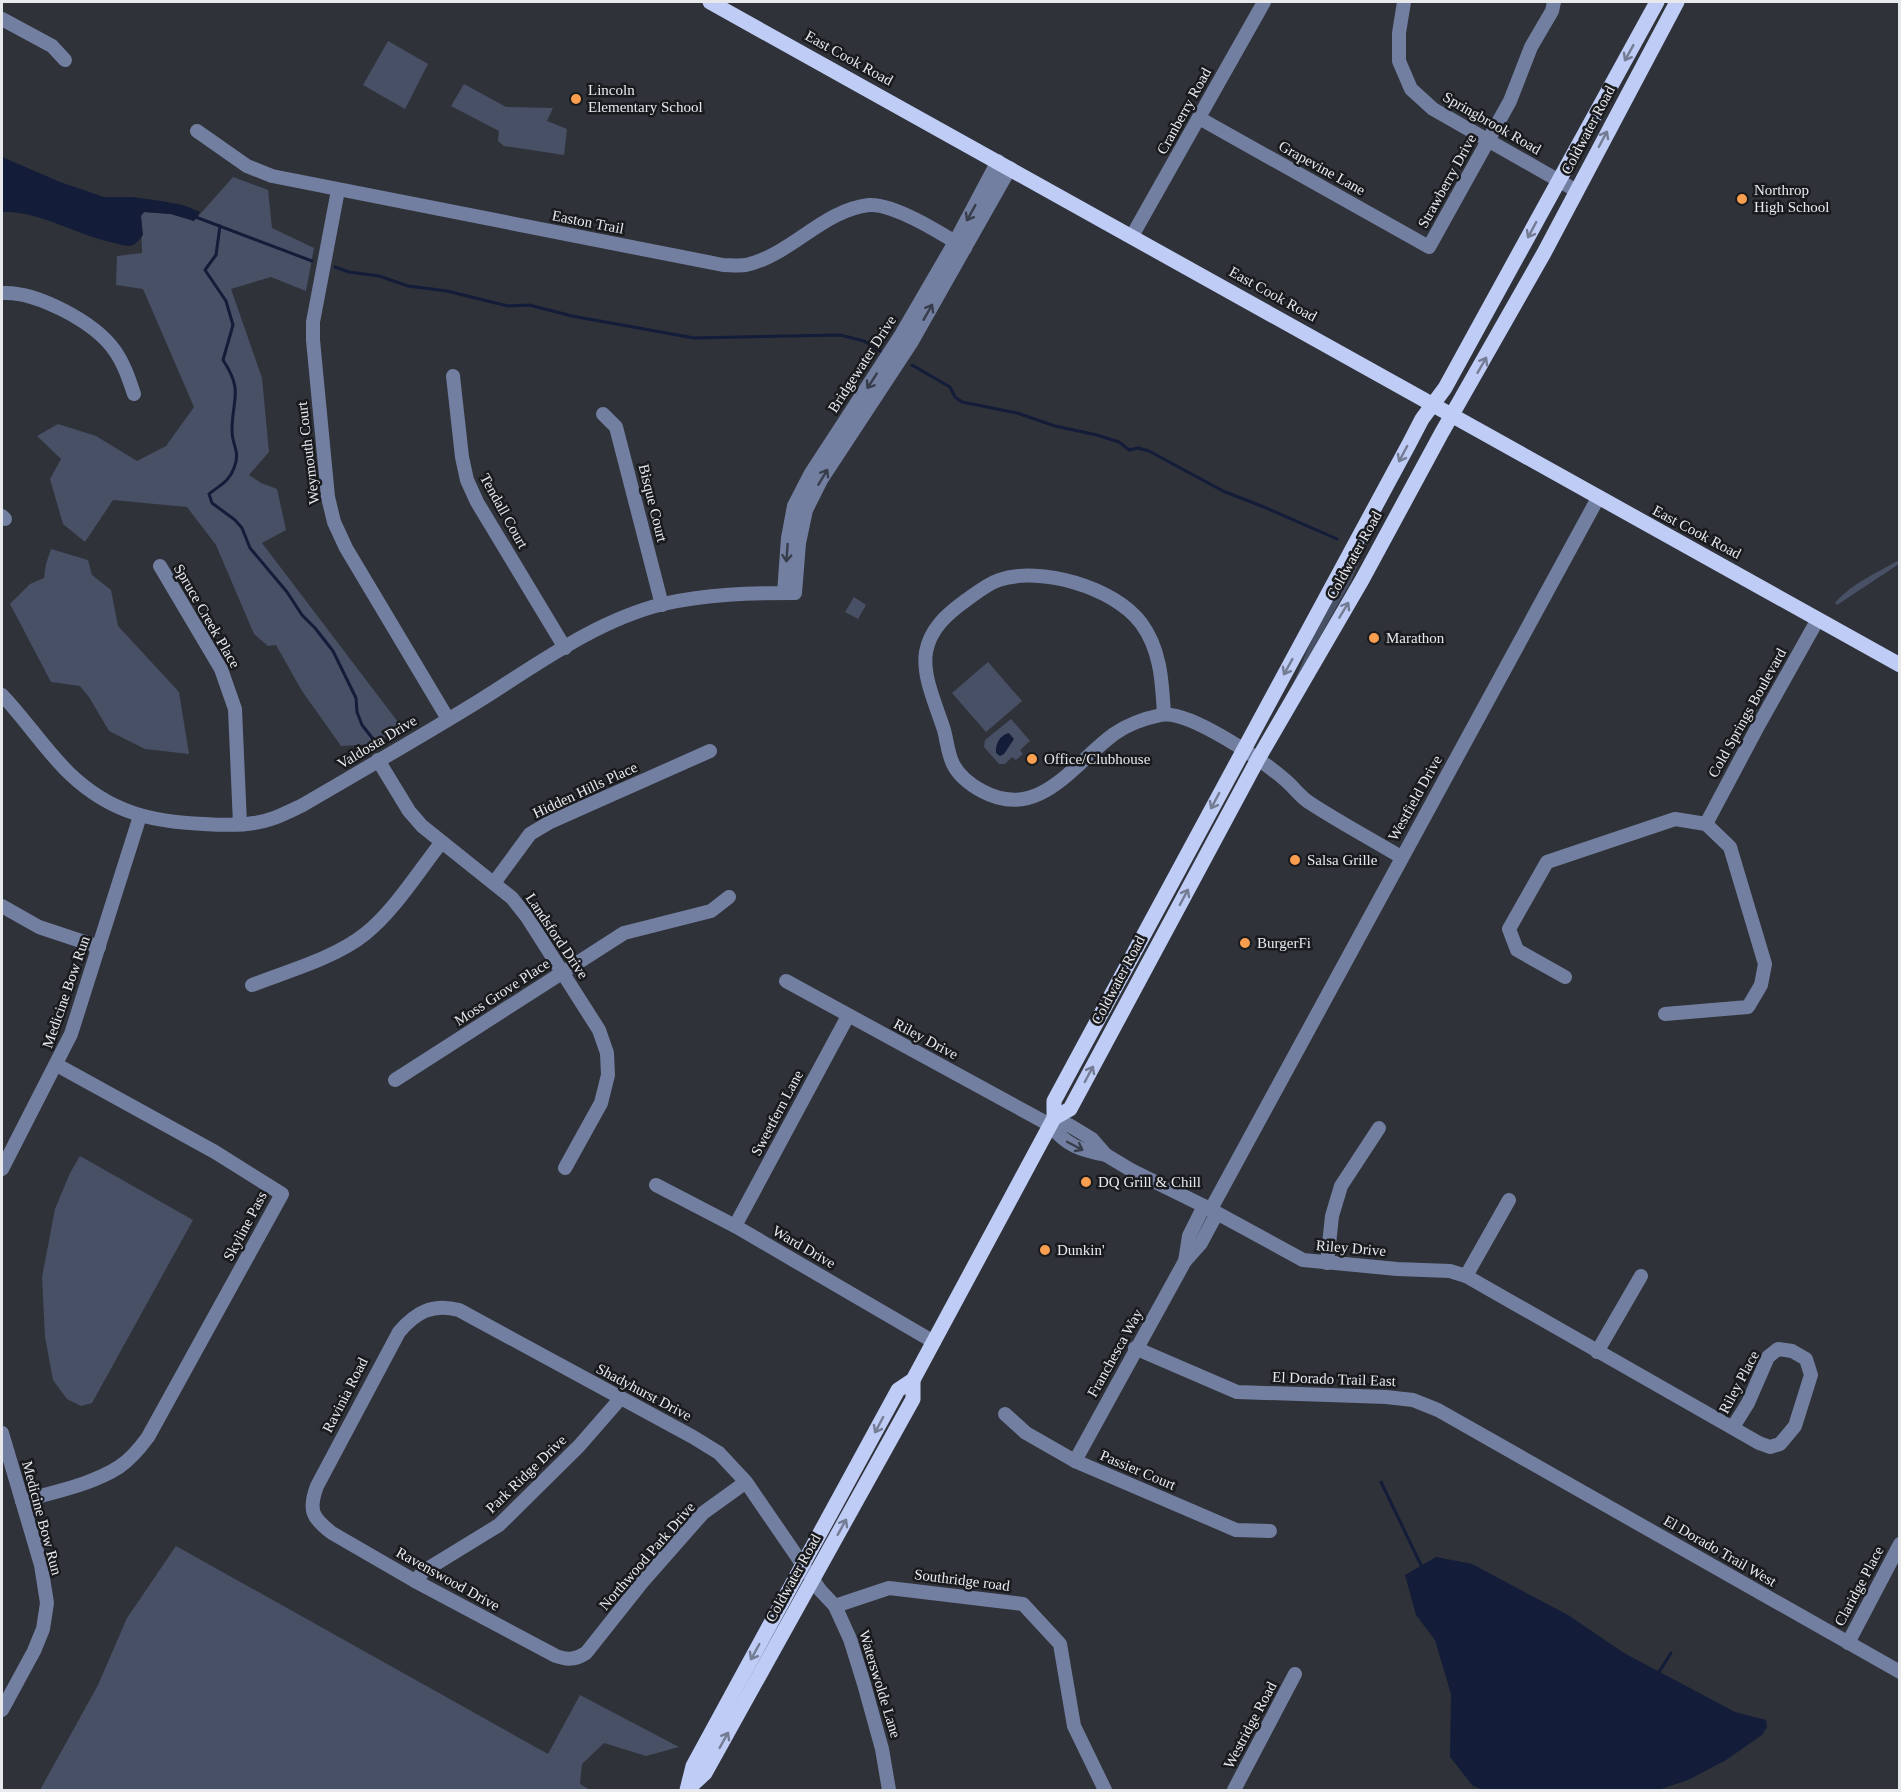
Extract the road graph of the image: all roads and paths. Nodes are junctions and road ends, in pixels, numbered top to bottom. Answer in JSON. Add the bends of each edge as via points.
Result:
{"nodes":[{"id":1,"x":710,"y":2,"type":"edge"},
{"id":2,"x":1264,"y":2,"type":"edge"},
{"id":3,"x":1404,"y":2,"type":"edge"},
{"id":4,"x":1554,"y":2,"type":"edge"},
{"id":5,"x":1657,"y":2,"type":"edge"},
{"id":6,"x":1677,"y":2,"type":"edge"},
{"id":7,"x":2,"y":19,"type":"edge"},
{"id":8,"x":65,"y":60,"type":"dead end"},
{"id":9,"x":1199,"y":118,"type":"junction"},
{"id":10,"x":197,"y":131,"type":"dead end"},
{"id":11,"x":1488,"y":141,"type":"junction"},
{"id":12,"x":1004,"y":164,"type":"junction"},
{"id":13,"x":1558,"y":180,"type":"junction"},
{"id":14,"x":338,"y":190,"type":"junction"},
{"id":15,"x":1576,"y":191,"type":"junction"},
{"id":16,"x":1132,"y":236,"type":"junction"},
{"id":17,"x":960,"y":245,"type":"junction"},
{"id":18,"x":1429,"y":247,"type":"joint"},
{"id":19,"x":2,"y":293,"type":"edge"},
{"id":20,"x":453,"y":376,"type":"dead end"},
{"id":21,"x":134,"y":394,"type":"dead end"},
{"id":22,"x":1433,"y":404,"type":"junction"},
{"id":23,"x":603,"y":414,"type":"dead end"},
{"id":24,"x":1452,"y":415,"type":"junction"},
{"id":25,"x":1598,"y":498,"type":"junction"},
{"id":26,"x":160,"y":566,"type":"dead end"},
{"id":27,"x":789,"y":593,"type":"joint"},
{"id":28,"x":662,"y":605,"type":"junction"},
{"id":29,"x":1818,"y":619,"type":"junction"},
{"id":30,"x":565,"y":648,"type":"junction"},
{"id":31,"x":1899,"y":665,"type":"edge"},
{"id":32,"x":2,"y":695,"type":"edge"},
{"id":33,"x":1164,"y":714,"type":"junction"},
{"id":34,"x":448,"y":719,"type":"junction"},
{"id":35,"x":1243,"y":749,"type":"junction"},
{"id":36,"x":710,"y":752,"type":"dead end"},
{"id":37,"x":1258,"y":759,"type":"junction"},
{"id":38,"x":378,"y":760,"type":"junction"},
{"id":39,"x":140,"y":816,"type":"junction"},
{"id":40,"x":240,"y":824,"type":"junction"},
{"id":41,"x":1706,"y":824,"type":"junction"},
{"id":42,"x":441,"y":843,"type":"junction"},
{"id":43,"x":1401,"y":857,"type":"junction"},
{"id":44,"x":494,"y":883,"type":"junction"},
{"id":45,"x":729,"y":897,"type":"dead end"},
{"id":46,"x":2,"y":906,"type":"edge"},
{"id":47,"x":99,"y":946,"type":"junction"},
{"id":48,"x":562,"y":972,"type":"junction"},
{"id":49,"x":1565,"y":978,"type":"dead end"},
{"id":50,"x":786,"y":981,"type":"dead end"},
{"id":51,"x":252,"y":985,"type":"dead end"},
{"id":52,"x":1665,"y":1014,"type":"dead end"},
{"id":53,"x":848,"y":1016,"type":"junction"},
{"id":54,"x":57,"y":1065,"type":"junction"},
{"id":55,"x":396,"y":1080,"type":"dead end"},
{"id":56,"x":1052,"y":1122,"type":"junction"},
{"id":57,"x":1379,"y":1128,"type":"dead end"},
{"id":58,"x":565,"y":1168,"type":"dead end"},
{"id":59,"x":2,"y":1169,"type":"edge"},
{"id":60,"x":656,"y":1185,"type":"dead end"},
{"id":61,"x":1509,"y":1200,"type":"dead end"},
{"id":62,"x":1211,"y":1209,"type":"junction"},
{"id":63,"x":735,"y":1226,"type":"junction"},
{"id":64,"x":1327,"y":1263,"type":"junction"},
{"id":65,"x":1466,"y":1276,"type":"junction"},
{"id":66,"x":1641,"y":1276,"type":"dead end"},
{"id":67,"x":428,"y":1309,"type":"joint"},
{"id":68,"x":934,"y":1342,"type":"junction"},
{"id":69,"x":1135,"y":1348,"type":"junction"},
{"id":70,"x":1597,"y":1352,"type":"junction"},
{"id":71,"x":913,"y":1380,"type":"junction"},
{"id":72,"x":620,"y":1399,"type":"junction"},
{"id":73,"x":1005,"y":1414,"type":"dead end"},
{"id":74,"x":1733,"y":1428,"type":"junction"},
{"id":75,"x":2,"y":1433,"type":"edge"},
{"id":76,"x":1525,"y":1459,"type":"joint"},
{"id":77,"x":1075,"y":1461,"type":"junction"},
{"id":78,"x":746,"y":1482,"type":"junction"},
{"id":79,"x":22,"y":1501,"type":"junction"},
{"id":80,"x":312,"y":1510,"type":"joint"},
{"id":81,"x":1270,"y":1531,"type":"dead end"},
{"id":82,"x":1899,"y":1544,"type":"edge"},
{"id":83,"x":804,"y":1564,"type":"junction"},
{"id":84,"x":813,"y":1578,"type":"junction"},
{"id":85,"x":414,"y":1581,"type":"junction"},
{"id":86,"x":835,"y":1606,"type":"junction"},
{"id":87,"x":1848,"y":1643,"type":"junction"},
{"id":88,"x":578,"y":1658,"type":"joint"},
{"id":89,"x":1899,"y":1672,"type":"edge"},
{"id":90,"x":1295,"y":1674,"type":"dead end"},
{"id":91,"x":2,"y":1710,"type":"edge"},
{"id":92,"x":688,"y":1789,"type":"edge"},
{"id":93,"x":889,"y":1791,"type":"edge"},
{"id":94,"x":1105,"y":1791,"type":"edge"},
{"id":95,"x":1233,"y":1791,"type":"edge"}],
"edges":[{"from":1,"to":12,"type":"main road","name":"East Cook Road"},
{"from":2,"to":9,"type":"street","name":"Cranberry Road"},
{"from":3,"to":11,"type":"street","name":"Springbrook Road","via":[[1399,62],[1411,89],[1433,109]]},
{"from":4,"to":11,"type":"street","name":"Strawberry Drive"},
{"from":5,"to":13,"type":"main road","name":"Coldwater Road","one_way":true},
{"from":15,"to":6,"type":"main road","name":"Coldwater Road","one_way":true},
{"from":7,"to":8,"type":"street","via":[[52,46]]},
{"from":9,"to":16,"type":"street","name":"Cranberry Road"},
{"from":9,"to":18,"type":"street","name":"Grapevine Lane"},
{"from":10,"to":14,"type":"street","name":"Easton Trail","via":[[259,172]]},
{"from":11,"to":13,"type":"street","name":"Springbrook Road"},
{"from":11,"to":18,"type":"street","name":"Strawberry Drive"},
{"from":12,"to":16,"type":"main road","name":"East Cook Road"},
{"from":12,"to":17,"type":"street","name":"Bridgewater Drive"},
{"from":13,"to":15,"type":"street","name":"Springbrook Road"},
{"from":13,"to":22,"type":"main road","name":"Coldwater Road","one_way":true},
{"from":14,"to":17,"type":"street","name":"Easton Trail","via":[[723,265],[744,265],[766,258],[843,213],[871,205],[903,213]]},
{"from":14,"to":34,"type":"street","name":"Weymouth Court","via":[[313,322],[328,497],[345,548]]},
{"from":24,"to":15,"type":"main road","name":"Coldwater Road","one_way":true},
{"from":16,"to":22,"type":"main road","name":"East Cook Road"},
{"from":17,"to":27,"type":"street","name":"Bridgewater Drive","via":[[910,343],[821,480],[806,510]]},
{"from":19,"to":21,"type":"street","via":[[37,299],[98,332],[115,350]]},
{"from":20,"to":30,"type":"street","name":"Tendall Court","via":[[467,480]]},
{"from":22,"to":24,"type":"main road","name":"East Cook Road"},
{"from":22,"to":35,"type":"main road","name":"Coldwater Road","one_way":true},
{"from":23,"to":28,"type":"street","name":"Bisque Court","via":[[616,426]]},
{"from":24,"to":25,"type":"main road","name":"East Cook Road"},
{"from":37,"to":24,"type":"main road","name":"Coldwater Road","one_way":true},
{"from":25,"to":29,"type":"main road","name":"East Cook Road"},
{"from":25,"to":43,"type":"street","name":"Westfield Drive"},
{"from":26,"to":40,"type":"street","name":"Spruce Creek Place","via":[[221,669],[235,709]]},
{"from":27,"to":28,"type":"street","name":"Valdosta Drive","via":[[738,593]]},
{"from":28,"to":30,"type":"street","name":"Valdosta Drive","via":[[625,617]]},
{"from":29,"to":31,"type":"main road","name":"East Cook Road"},
{"from":29,"to":41,"type":"street","name":"Cold Springs Boulevard"},
{"from":30,"to":34,"type":"street","name":"Valdosta Drive"},
{"from":32,"to":39,"type":"street","name":"Valdosta Drive","via":[[72,776],[93,793]]},
{"from":33,"to":33,"type":"street","via":[[1116,733],[1046,792],[1026,800],[1004,800],[969,784],[953,764],[925,654],[938,623],[951,611],[996,580],[1037,574],[1099,590],[1122,603],[1141,623],[1156,651]]},
{"from":33,"to":35,"type":"street","via":[[1202,724]]},
{"from":34,"to":38,"type":"street","name":"Valdosta Drive"},
{"from":35,"to":37,"type":"street"},
{"from":35,"to":56,"type":"main road","name":"Coldwater Road","one_way":true,"via":[[1054,1101]]},
{"from":36,"to":44,"type":"street","name":"Hidden Hills Place","via":[[530,834]]},
{"from":37,"to":43,"type":"street","via":[[1307,802]]},
{"from":56,"to":37,"type":"main road","name":"Coldwater Road","one_way":true,"via":[[1070,1109]]},
{"from":38,"to":40,"type":"street","name":"Valdosta Drive","via":[[278,817]]},
{"from":38,"to":42,"type":"street","name":"Landsford Drive","via":[[409,811]]},
{"from":39,"to":40,"type":"street","name":"Valdosta Drive","via":[[180,823]]},
{"from":39,"to":47,"type":"street","name":"Medicine Bow Run"},
{"from":41,"to":49,"type":"street","via":[[1675,819],[1547,862],[1509,929],[1517,950]]},
{"from":41,"to":52,"type":"street","via":[[1730,847],[1765,964],[1761,985],[1748,1007]]},
{"from":42,"to":44,"type":"street","name":"Landsford Drive"},
{"from":42,"to":51,"type":"street","via":[[363,936]]},
{"from":43,"to":62,"type":"street","name":"Westfield Drive"},
{"from":44,"to":48,"type":"street","name":"Landsford Drive","via":[[527,917]]},
{"from":45,"to":48,"type":"street","name":"Moss Grove Place","via":[[711,910],[624,933]]},
{"from":46,"to":47,"type":"street","via":[[39,927]]},
{"from":47,"to":54,"type":"street","name":"Medicine Bow Run"},
{"from":48,"to":55,"type":"street","name":"Moss Grove Place"},
{"from":48,"to":58,"type":"street","name":"Landsford Drive","via":[[599,1030],[607,1053],[608,1075],[601,1103]]},
{"from":50,"to":53,"type":"street","name":"Riley Drive"},
{"from":53,"to":56,"type":"street","name":"Riley Drive"},
{"from":53,"to":63,"type":"street","name":"Sweetfern Lane"},
{"from":54,"to":59,"type":"street","name":"Medicine Bow Run"},
{"from":54,"to":79,"type":"street","name":"Skyline Pass","via":[[215,1152],[282,1194],[148,1437],[136,1452],[118,1467],[91,1480]]},
{"from":56,"to":62,"type":"street","name":"Riley Drive","via":[[1069,1125],[1092,1139],[1106,1155]]},
{"from":56,"to":68,"type":"main road","name":"Coldwater Road"},
{"from":57,"to":64,"type":"street","via":[[1341,1186],[1332,1216]]},
{"from":60,"to":63,"type":"street","name":"Ward Drive"},
{"from":61,"to":65,"type":"street"},
{"from":62,"to":64,"type":"street","name":"Riley Drive","via":[[1304,1260]]},
{"from":62,"to":69,"type":"street","name":"Franchesca Way","via":[[1189,1236],[1185,1261]]},
{"from":63,"to":68,"type":"street","name":"Ward Drive"},
{"from":64,"to":65,"type":"street","name":"Riley Drive","via":[[1450,1271]]},
{"from":65,"to":70,"type":"street","name":"Riley Drive"},
{"from":66,"to":70,"type":"street"},
{"from":67,"to":72,"type":"street","name":"Shadyhurst Drive","via":[[459,1310]]},
{"from":67,"to":80,"type":"street","name":"Ravinia Road","via":[[409,1320],[388,1349],[317,1486]]},
{"from":68,"to":71,"type":"main road","name":"Coldwater Road"},
{"from":69,"to":76,"type":"street","name":"El Dorado Trail East","via":[[1237,1392],[1413,1400]]},
{"from":69,"to":77,"type":"street","name":"Franchesca Way"},
{"from":70,"to":74,"type":"street","name":"Riley Place"},
{"from":71,"to":83,"type":"main road","name":"Coldwater Road","one_way":true,"via":[[898,1390]]},
{"from":84,"to":71,"type":"main road","name":"Coldwater Road","one_way":true,"via":[[914,1399]]},
{"from":72,"to":78,"type":"street","name":"Shadyhurst Drive","via":[[719,1454]]},
{"from":72,"to":85,"type":"street","name":"Park Ridge Drive","via":[[499,1525]]},
{"from":73,"to":77,"type":"street","name":"Passier Court","via":[[1026,1433]]},
{"from":74,"to":74,"type":"street","name":"Riley Place","via":[[1770,1447],[1780,1444],[1795,1426],[1807,1391],[1810,1375],[1806,1359],[1778,1349],[1768,1357]]},
{"from":75,"to":79,"type":"street","name":"Medicine Bow Run"},
{"from":76,"to":87,"type":"street","name":"El Dorado Trail West"},
{"from":77,"to":81,"type":"street","name":"Passier Court","via":[[1236,1530]]},
{"from":78,"to":83,"type":"street","name":"Shadyhurst Drive"},
{"from":78,"to":88,"type":"street","name":"Northwood Park Drive","via":[[703,1513],[595,1643]]},
{"from":79,"to":91,"type":"street","name":"Medicine Bow Run","via":[[41,1565],[47,1603],[34,1651]]},
{"from":80,"to":85,"type":"street","name":"Ravenswood Drive","via":[[321,1525],[332,1533]]},
{"from":82,"to":87,"type":"street","name":"Claridge Place"},
{"from":83,"to":84,"type":"street","name":"Waterswolde Lane"},
{"from":83,"to":92,"type":"main road","name":"Coldwater Road","one_way":true,"via":[[693,1766]]},
{"from":84,"to":86,"type":"street","name":"Waterswolde Lane"},
{"from":92,"to":84,"type":"main road","name":"Coldwater Road","one_way":true,"via":[[705,1773]]},
{"from":85,"to":88,"type":"street","name":"Ravenswood Drive","via":[[556,1656]]},
{"from":86,"to":93,"type":"street","name":"Waterswolde Lane","via":[[864,1684]]},
{"from":86,"to":94,"type":"street","name":"Southridge road","via":[[889,1588],[1023,1604],[1060,1644],[1074,1726]]},
{"from":87,"to":89,"type":"street","name":"El Dorado Trail West"},
{"from":90,"to":95,"type":"street","name":"Westridge Road"}]}
